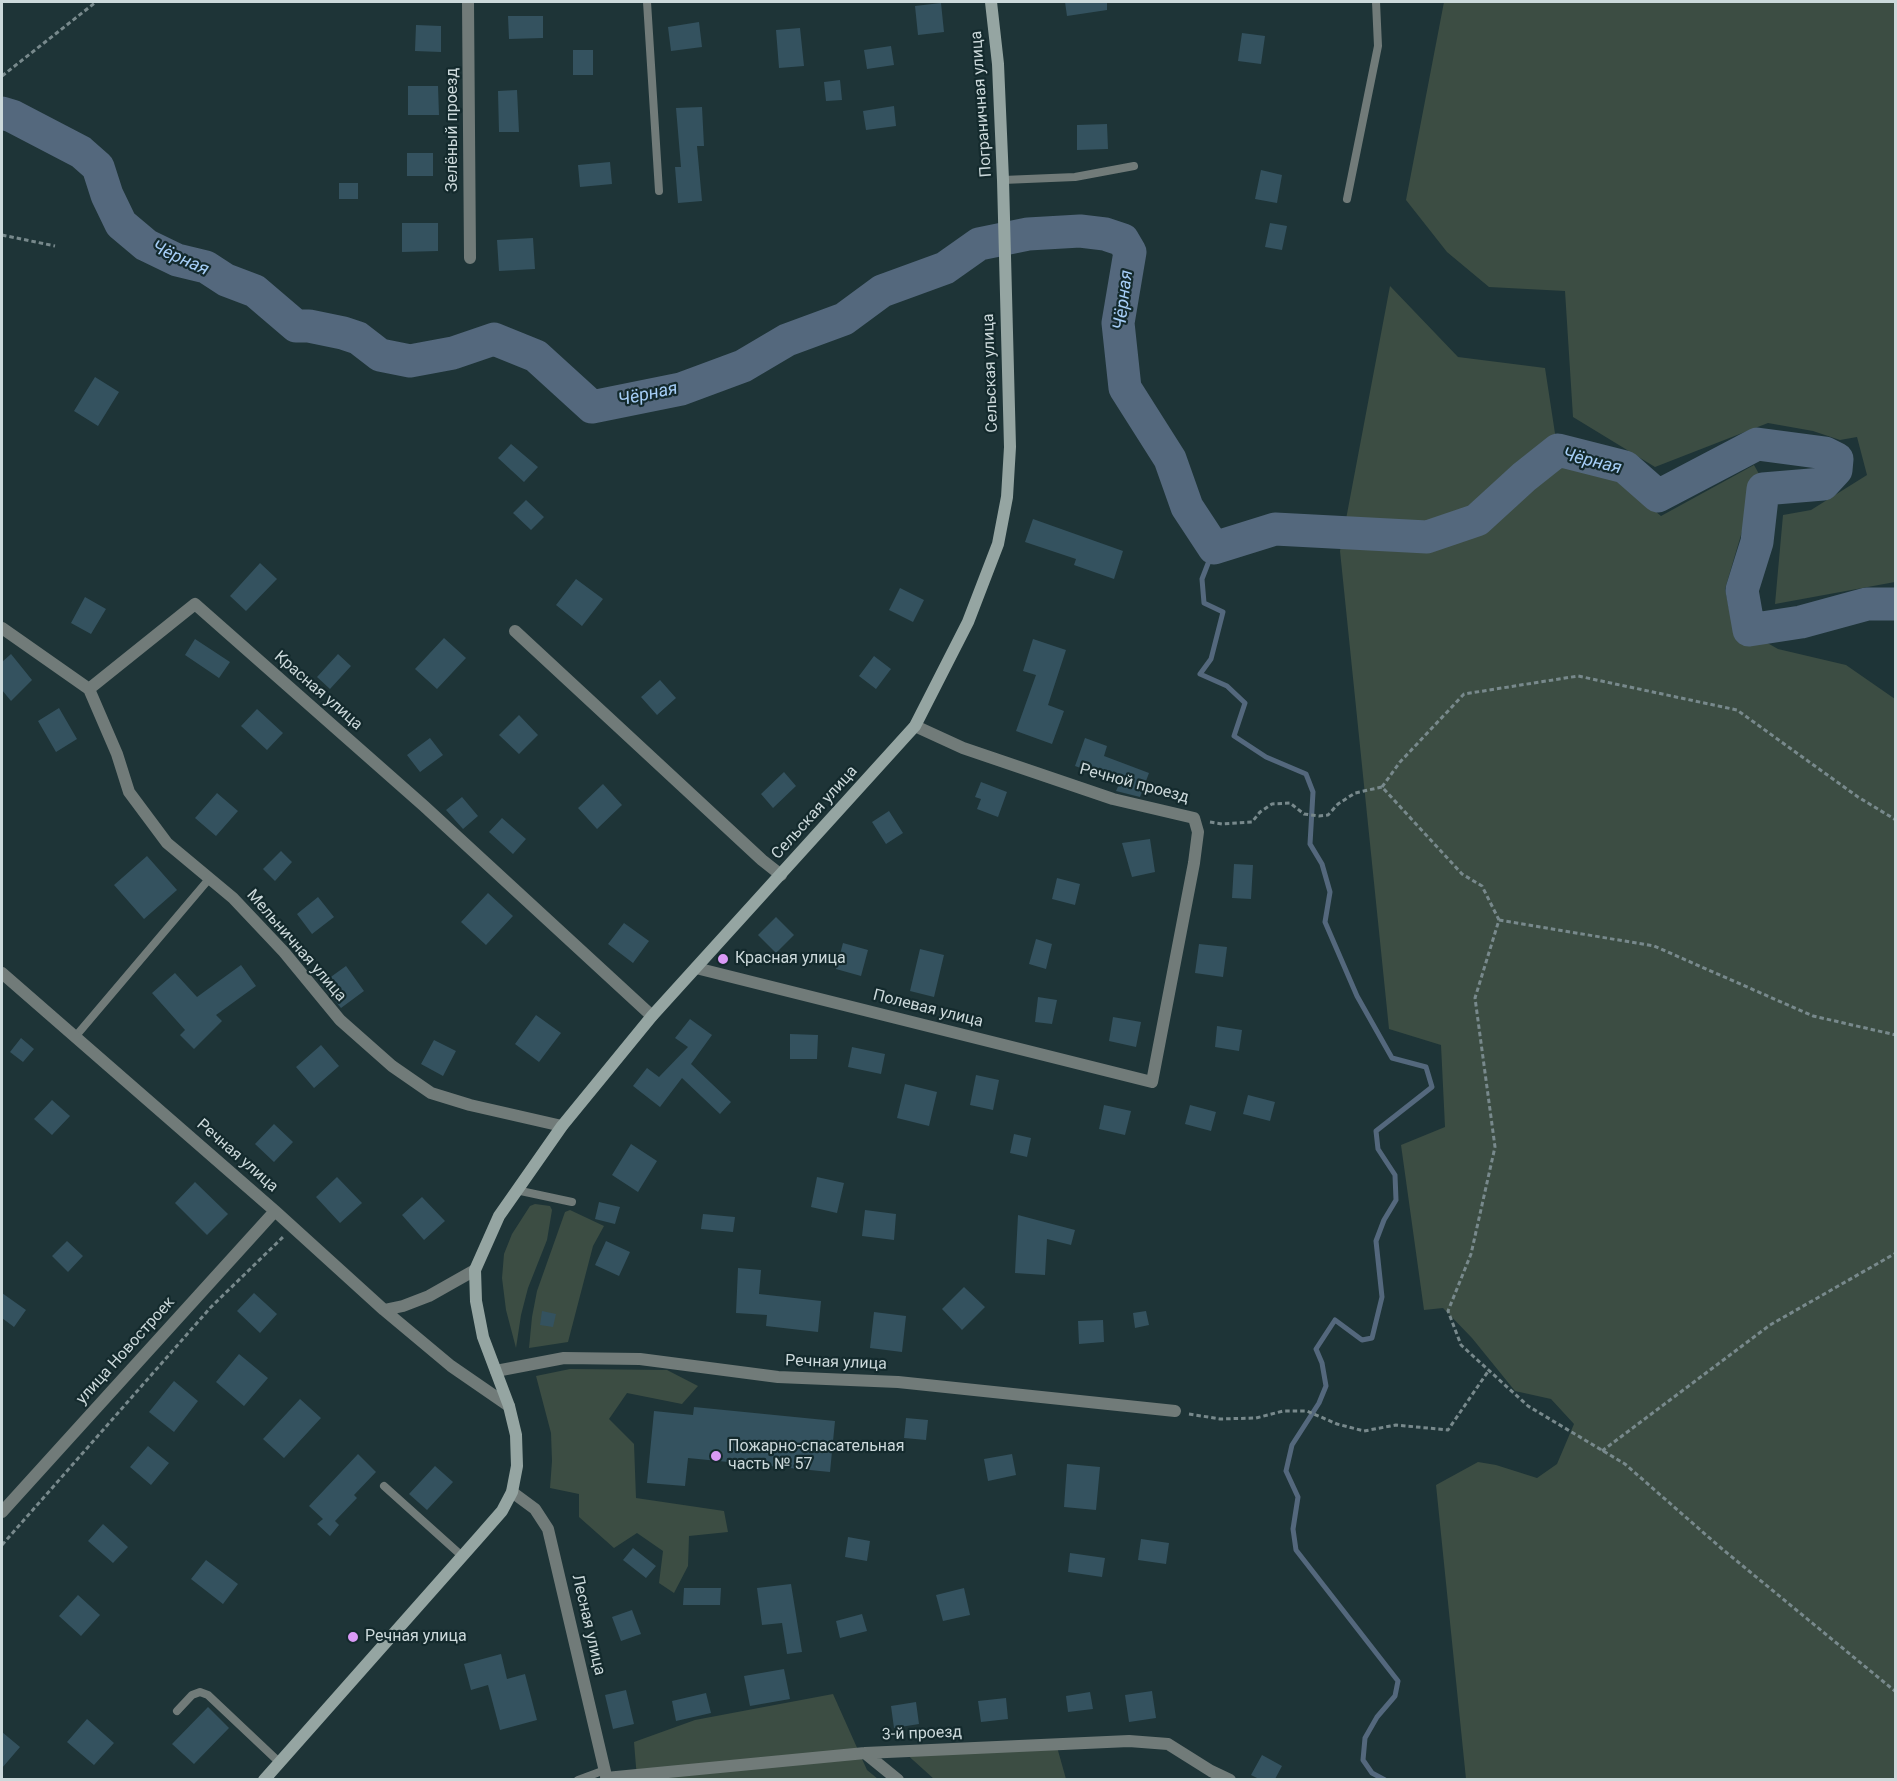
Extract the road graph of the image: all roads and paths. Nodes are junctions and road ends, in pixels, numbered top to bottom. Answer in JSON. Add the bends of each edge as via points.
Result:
{"nodes":[{"id":1,"x":96,"y":2,"type":"edge"},
{"id":2,"x":468,"y":2,"type":"edge"},
{"id":3,"x":647,"y":2,"type":"edge"},
{"id":4,"x":991,"y":2,"type":"edge"},
{"id":5,"x":1376,"y":2,"type":"edge"},
{"id":6,"x":2,"y":76,"type":"edge"},
{"id":7,"x":1134,"y":166,"type":"dead end"},
{"id":8,"x":1003,"y":180,"type":"junction"},
{"id":9,"x":658,"y":191,"type":"dead end"},
{"id":10,"x":1347,"y":199,"type":"dead end"},
{"id":11,"x":1004,"y":205,"type":"joint"},
{"id":12,"x":2,"y":235,"type":"edge"},
{"id":13,"x":55,"y":246,"type":"dead end"},
{"id":14,"x":470,"y":258,"type":"dead end"},
{"id":15,"x":2,"y":627,"type":"edge"},
{"id":16,"x":514,"y":631,"type":"dead end"},
{"id":17,"x":89,"y":689,"type":"junction"},
{"id":18,"x":915,"y":726,"type":"junction"},
{"id":19,"x":1382,"y":787,"type":"junction"},
{"id":20,"x":1896,"y":820,"type":"edge"},
{"id":21,"x":1222,"y":824,"type":"dead end"},
{"id":22,"x":781,"y":875,"type":"junction"},
{"id":23,"x":209,"y":879,"type":"junction"},
{"id":24,"x":1498,"y":920,"type":"junction"},
{"id":25,"x":696,"y":968,"type":"junction"},
{"id":26,"x":2,"y":973,"type":"edge"},
{"id":27,"x":652,"y":1016,"type":"junction"},
{"id":28,"x":1896,"y":1035,"type":"edge"},
{"id":29,"x":75,"y":1037,"type":"junction"},
{"id":30,"x":1152,"y":1082,"type":"joint"},
{"id":31,"x":562,"y":1126,"type":"junction"},
{"id":32,"x":516,"y":1190,"type":"junction"},
{"id":33,"x":572,"y":1202,"type":"dead end"},
{"id":34,"x":276,"y":1211,"type":"junction"},
{"id":35,"x":293,"y":1227,"type":"junction"},
{"id":36,"x":1896,"y":1253,"type":"edge"},
{"id":37,"x":476,"y":1270,"type":"junction"},
{"id":38,"x":384,"y":1310,"type":"junction"},
{"id":39,"x":1488,"y":1370,"type":"junction"},
{"id":40,"x":496,"y":1371,"type":"junction"},
{"id":41,"x":508,"y":1406,"type":"junction"},
{"id":42,"x":1175,"y":1411,"type":"joint"},
{"id":43,"x":1602,"y":1451,"type":"junction"},
{"id":44,"x":384,"y":1486,"type":"dead end"},
{"id":45,"x":512,"y":1492,"type":"junction"},
{"id":46,"x":2,"y":1512,"type":"edge"},
{"id":47,"x":2,"y":1545,"type":"edge"},
{"id":48,"x":462,"y":1556,"type":"junction"},
{"id":49,"x":1896,"y":1692,"type":"edge"},
{"id":50,"x":177,"y":1711,"type":"dead end"},
{"id":51,"x":865,"y":1753,"type":"junction"},
{"id":52,"x":279,"y":1762,"type":"junction"},
{"id":53,"x":606,"y":1776,"type":"edge"},
{"id":54,"x":264,"y":1779,"type":"edge"},
{"id":55,"x":578,"y":1779,"type":"edge"},
{"id":56,"x":898,"y":1779,"type":"edge"},
{"id":57,"x":1230,"y":1779,"type":"edge"}],
"edges":[{"from":1,"to":6,"type":"path"},
{"from":2,"to":14,"type":"street","name":"Зелёный проезд"},
{"from":3,"to":9,"type":"lane"},
{"from":4,"to":8,"type":"main road","name":"Пограничная улица"},
{"from":5,"to":10,"type":"lane","via":[[1378,46]]},
{"from":7,"to":8,"type":"lane","via":[[1075,177]]},
{"from":8,"to":11,"type":"main road","name":"Пограничная улица"},
{"from":11,"to":18,"type":"main road","name":"Сельская улица","via":[[1008,497],[998,544],[968,622]]},
{"from":12,"to":13,"type":"path"},
{"from":15,"to":17,"type":"street"},
{"from":16,"to":22,"type":"street"},
{"from":17,"to":23,"type":"street","name":"Мельничная улица","via":[[129,792],[167,843]]},
{"from":17,"to":27,"type":"street","name":"Красная улица","via":[[195,604],[424,806]]},
{"from":18,"to":22,"type":"main road","name":"Сельская улица"},
{"from":18,"to":30,"type":"street","name":"Речной проезд","via":[[963,748],[1113,799],[1194,818],[1198,832],[1194,863]]},
{"from":19,"to":20,"type":"path","via":[[1400,762],[1464,694],[1578,676],[1737,710]]},
{"from":19,"to":21,"type":"path","via":[[1355,793],[1328,815],[1304,814],[1290,803],[1272,804],[1252,822]]},
{"from":19,"to":24,"type":"path","via":[[1462,874],[1482,886]]},
{"from":22,"to":25,"type":"main road","name":"Сельская улица"},
{"from":23,"to":29,"type":"lane"},
{"from":23,"to":31,"type":"street","name":"Мельничная улица","via":[[233,898],[284,952],[339,1020],[392,1066],[431,1093]]},
{"from":24,"to":28,"type":"path","via":[[1654,946],[1814,1016]]},
{"from":24,"to":39,"type":"path","via":[[1475,998],[1495,1147],[1471,1254],[1448,1311],[1461,1345]]},
{"from":25,"to":27,"type":"main road","name":"Сельская улица"},
{"from":25,"to":30,"type":"street","name":"Полевая улица"},
{"from":26,"to":29,"type":"street","name":"Речная улица"},
{"from":27,"to":31,"type":"main road","name":"Сельская улица"},
{"from":29,"to":34,"type":"street","name":"Речная улица"},
{"from":31,"to":32,"type":"main road","name":"Сельская улица"},
{"from":32,"to":33,"type":"lane"},
{"from":32,"to":37,"type":"main road","name":"Сельская улица","via":[[499,1216]]},
{"from":34,"to":35,"type":"street","name":"Речная улица"},
{"from":34,"to":46,"type":"street","name":"улица Новостроек"},
{"from":35,"to":38,"type":"street","name":"Речная улица"},
{"from":35,"to":47,"type":"path","via":[[211,1307]]},
{"from":36,"to":43,"type":"path","via":[[1770,1325]]},
{"from":37,"to":38,"type":"street","via":[[429,1296]]},
{"from":37,"to":40,"type":"main road","via":[[476,1301]]},
{"from":38,"to":41,"type":"street","name":"Речная улица"},
{"from":39,"to":42,"type":"path","via":[[1448,1430],[1396,1425],[1364,1431],[1307,1411],[1220,1419]]},
{"from":39,"to":43,"type":"path","via":[[1528,1406]]},
{"from":40,"to":41,"type":"main road"},
{"from":40,"to":42,"type":"street","name":"Речная улица","via":[[564,1358],[640,1359],[778,1377],[898,1382]]},
{"from":41,"to":45,"type":"main road","via":[[516,1435],[517,1466]]},
{"from":43,"to":49,"type":"path","via":[[1625,1464]]},
{"from":44,"to":48,"type":"lane"},
{"from":45,"to":48,"type":"main road","via":[[502,1511]]},
{"from":45,"to":53,"type":"street","name":"Лесная улица","via":[[535,1509],[548,1529]]},
{"from":48,"to":52,"type":"main road"},
{"from":50,"to":52,"type":"lane","via":[[192,1695],[208,1695]]},
{"from":51,"to":53,"type":"street","name":"3-й проезд"},
{"from":51,"to":56,"type":"street"},
{"from":51,"to":57,"type":"street","name":"3-й проезд","via":[[1129,1741],[1168,1744]]},
{"from":52,"to":54,"type":"main road"},
{"from":53,"to":55,"type":"lane"}]}
